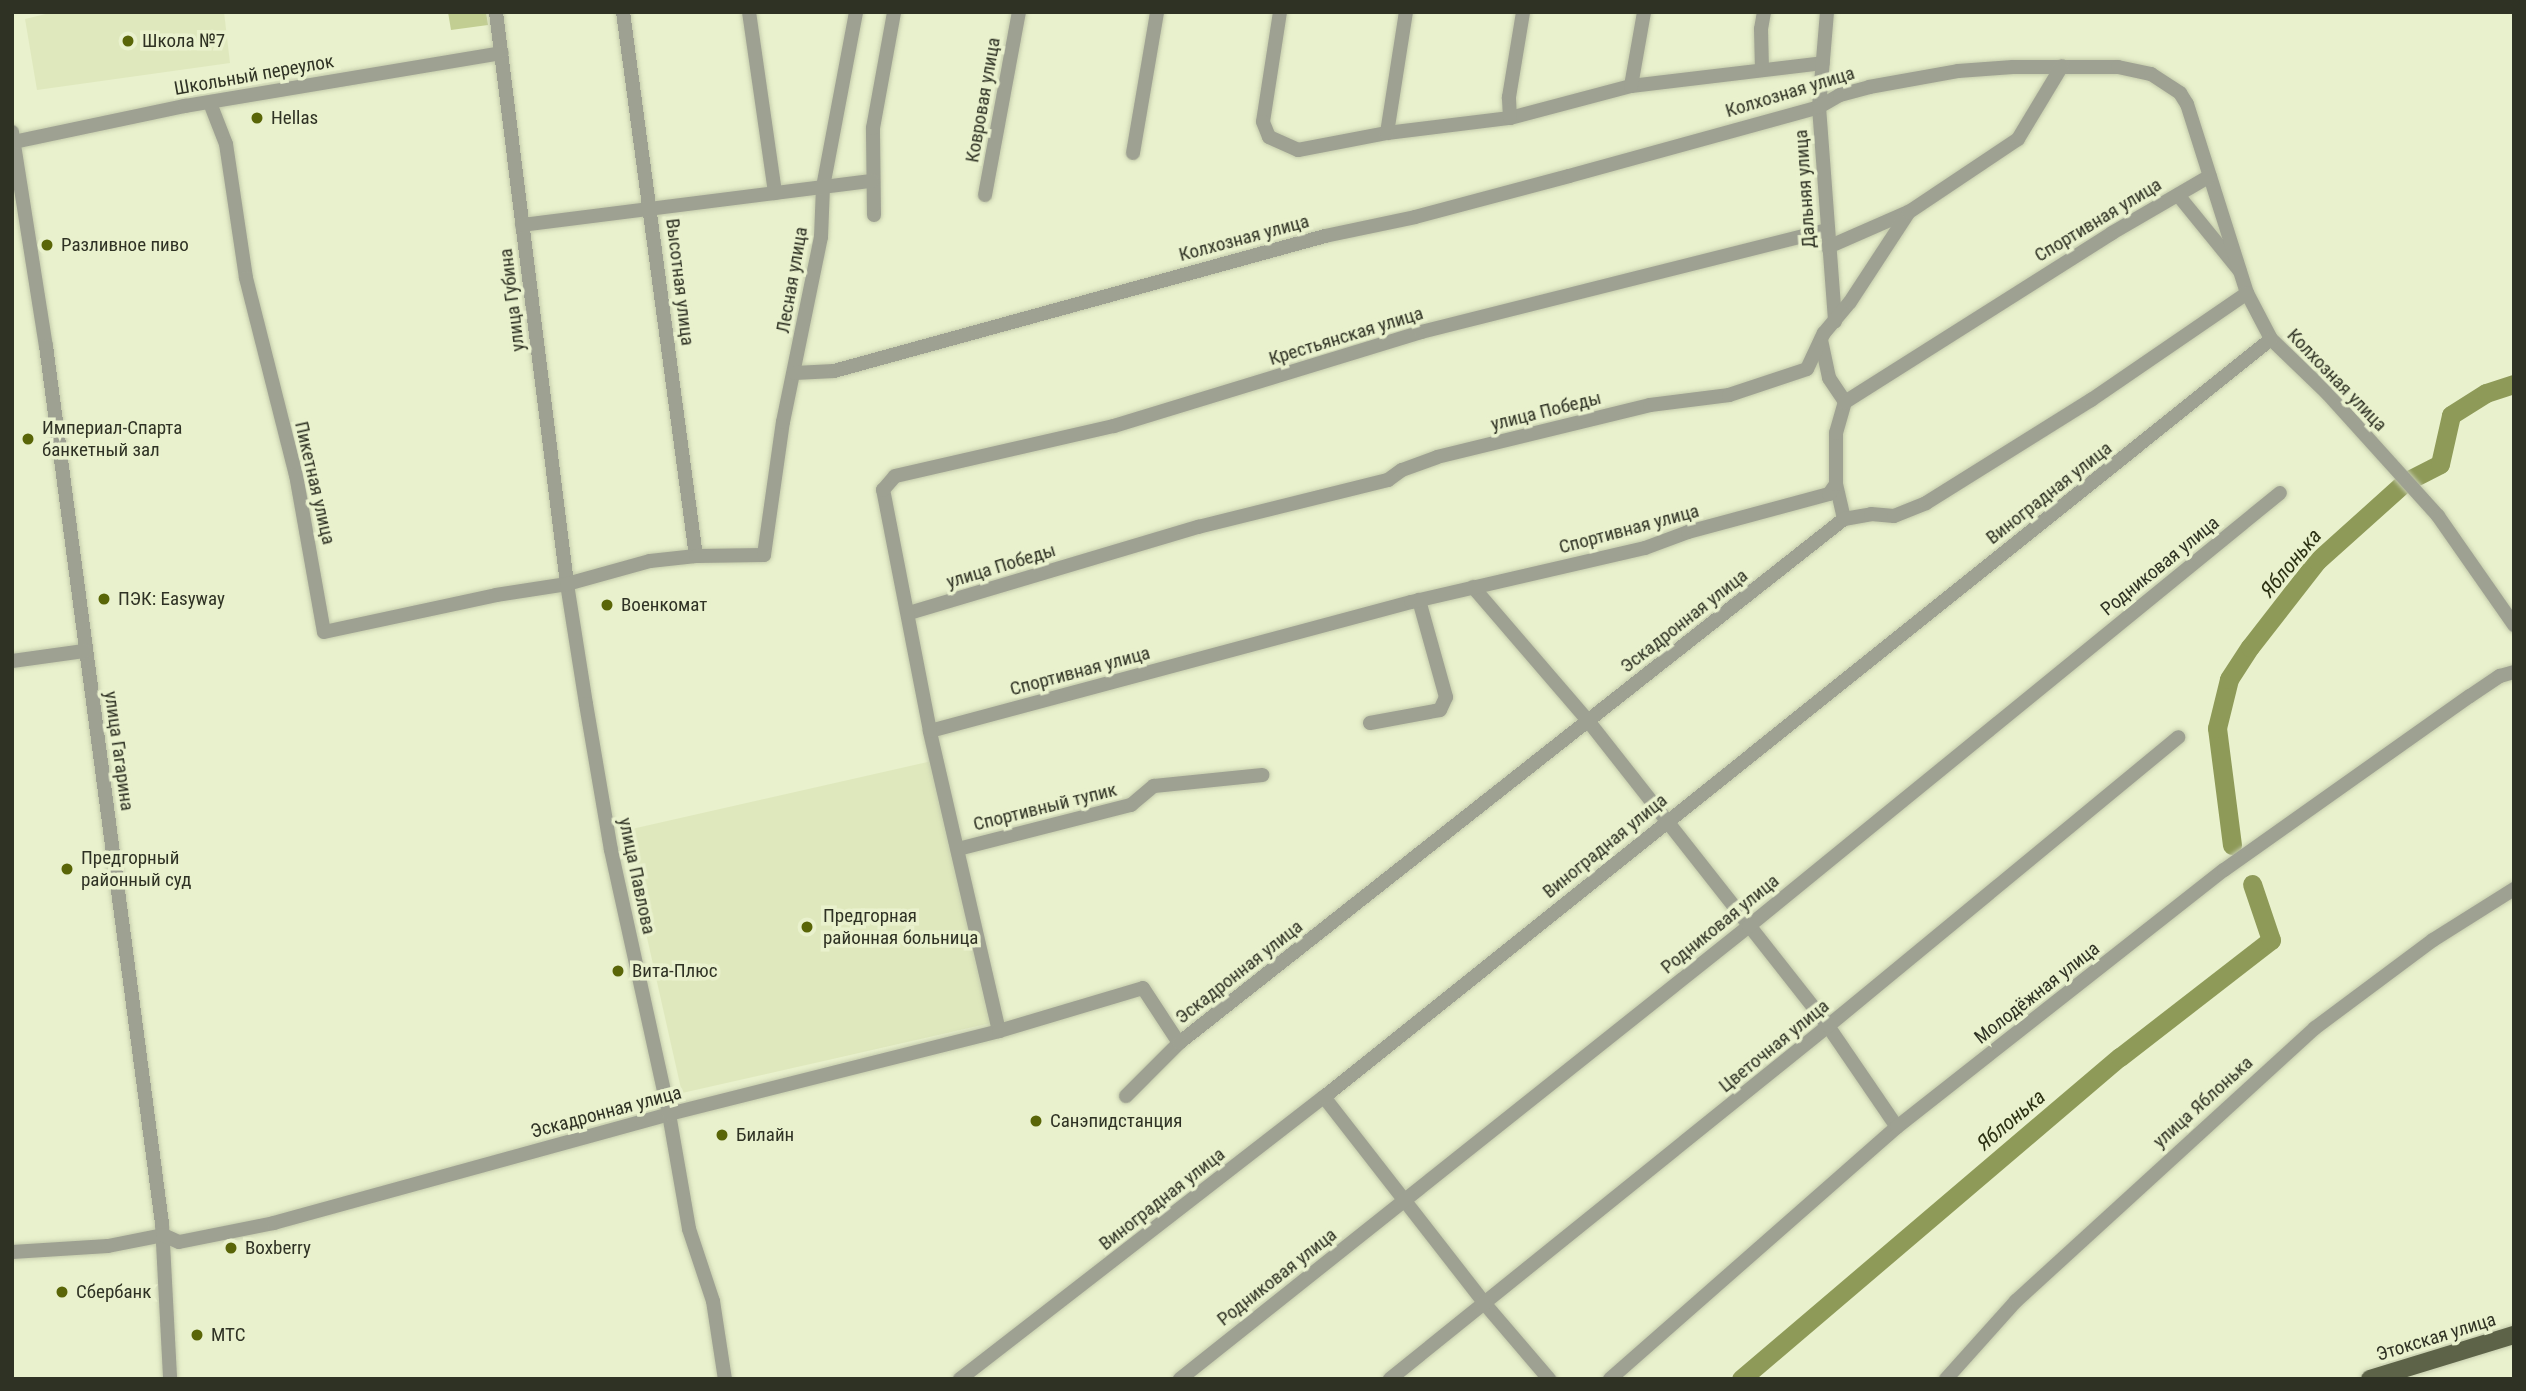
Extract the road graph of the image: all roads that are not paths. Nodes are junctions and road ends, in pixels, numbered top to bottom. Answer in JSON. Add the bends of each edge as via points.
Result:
{"nodes":[{"id":1,"x":496,"y":12,"type":"edge"},
{"id":2,"x":623,"y":12,"type":"edge"},
{"id":3,"x":749,"y":12,"type":"edge"},
{"id":4,"x":856,"y":12,"type":"edge"},
{"id":5,"x":894,"y":12,"type":"edge"},
{"id":6,"x":1019,"y":12,"type":"edge"},
{"id":7,"x":1157,"y":12,"type":"edge"},
{"id":8,"x":1280,"y":12,"type":"edge"},
{"id":9,"x":1406,"y":12,"type":"edge"},
{"id":10,"x":1523,"y":12,"type":"edge"},
{"id":11,"x":1644,"y":12,"type":"edge"},
{"id":12,"x":1764,"y":12,"type":"edge"},
{"id":13,"x":1826,"y":12,"type":"edge"},
{"id":14,"x":502,"y":52,"type":"junction"},
{"id":15,"x":1823,"y":63,"type":"junction"},
{"id":16,"x":2062,"y":66,"type":"junction"},
{"id":17,"x":1762,"y":71,"type":"junction"},
{"id":18,"x":1631,"y":86,"type":"junction"},
{"id":19,"x":210,"y":103,"type":"junction"},
{"id":20,"x":1819,"y":107,"type":"junction"},
{"id":21,"x":1510,"y":118,"type":"junction"},
{"id":22,"x":1387,"y":133,"type":"junction"},
{"id":23,"x":13,"y":137,"type":"edge"},
{"id":24,"x":1133,"y":153,"type":"dead end"},
{"id":25,"x":16,"y":169,"type":"edge"},
{"id":26,"x":2210,"y":176,"type":"junction"},
{"id":27,"x":872,"y":181,"type":"junction"},
{"id":28,"x":823,"y":187,"type":"junction"},
{"id":29,"x":775,"y":193,"type":"junction"},
{"id":30,"x":985,"y":195,"type":"dead end"},
{"id":31,"x":2178,"y":195,"type":"junction"},
{"id":32,"x":651,"y":209,"type":"junction"},
{"id":33,"x":1909,"y":212,"type":"junction"},
{"id":34,"x":874,"y":215,"type":"dead end"},
{"id":35,"x":522,"y":225,"type":"junction"},
{"id":36,"x":1826,"y":230,"type":"junction"},
{"id":37,"x":1828,"y":247,"type":"junction"},
{"id":38,"x":2243,"y":276,"type":"junction"},
{"id":39,"x":2247,"y":293,"type":"junction"},
{"id":40,"x":1835,"y":321,"type":"junction"},
{"id":41,"x":1821,"y":340,"type":"junction"},
{"id":42,"x":2271,"y":340,"type":"junction"},
{"id":43,"x":795,"y":373,"type":"junction"},
{"id":44,"x":1845,"y":402,"type":"junction"},
{"id":45,"x":1836,"y":484,"type":"junction"},
{"id":46,"x":2280,"y":493,"type":"dead end"},
{"id":47,"x":1844,"y":519,"type":"junction"},
{"id":48,"x":696,"y":556,"type":"junction"},
{"id":49,"x":567,"y":584,"type":"junction"},
{"id":50,"x":1473,"y":587,"type":"junction"},
{"id":51,"x":1419,"y":600,"type":"junction"},
{"id":52,"x":909,"y":613,"type":"junction"},
{"id":53,"x":2514,"y":625,"type":"edge"},
{"id":54,"x":84,"y":651,"type":"junction"},
{"id":55,"x":12,"y":661,"type":"edge"},
{"id":56,"x":2514,"y":672,"type":"edge"},
{"id":57,"x":1589,"y":722,"type":"junction"},
{"id":58,"x":1370,"y":723,"type":"dead end"},
{"id":59,"x":930,"y":731,"type":"junction"},
{"id":60,"x":2178,"y":737,"type":"dead end"},
{"id":61,"x":1262,"y":775,"type":"dead end"},
{"id":62,"x":1666,"y":822,"type":"junction"},
{"id":63,"x":958,"y":849,"type":"junction"},
{"id":64,"x":2514,"y":889,"type":"edge"},
{"id":65,"x":1749,"y":926,"type":"junction"},
{"id":66,"x":1828,"y":1026,"type":"junction"},
{"id":67,"x":999,"y":1031,"type":"junction"},
{"id":68,"x":1180,"y":1043,"type":"junction"},
{"id":69,"x":1126,"y":1096,"type":"dead end"},
{"id":70,"x":1324,"y":1097,"type":"junction"},
{"id":71,"x":669,"y":1114,"type":"junction"},
{"id":72,"x":1897,"y":1127,"type":"junction"},
{"id":73,"x":1406,"y":1199,"type":"junction"},
{"id":74,"x":163,"y":1235,"type":"junction"},
{"id":75,"x":12,"y":1252,"type":"edge"},
{"id":76,"x":1485,"y":1304,"type":"junction"},
{"id":77,"x":2514,"y":1335,"type":"edge"},
{"id":78,"x":1540,"y":1376,"type":"edge"},
{"id":79,"x":170,"y":1379,"type":"edge"},
{"id":80,"x":726,"y":1379,"type":"edge"},
{"id":81,"x":960,"y":1379,"type":"edge"},
{"id":82,"x":1180,"y":1379,"type":"edge"},
{"id":83,"x":1390,"y":1379,"type":"edge"},
{"id":84,"x":1611,"y":1379,"type":"edge"},
{"id":85,"x":1946,"y":1379,"type":"edge"},
{"id":86,"x":2370,"y":1379,"type":"edge"}],
"edges":[{"from":1,"to":14,"type":"street","name":"улица Губина"},
{"from":2,"to":32,"type":"street","name":"Высотная улица"},
{"from":3,"to":29,"type":"street"},
{"from":4,"to":28,"type":"street","name":"Лесная улица"},
{"from":5,"to":27,"type":"street","via":[[873,128]]},
{"from":6,"to":30,"type":"street","name":"Ковровая улица"},
{"from":7,"to":24,"type":"street"},
{"from":8,"to":22,"type":"street","via":[[1263,122],[1269,137],[1298,150]]},
{"from":9,"to":22,"type":"street"},
{"from":10,"to":21,"type":"street","via":[[1509,97]]},
{"from":11,"to":18,"type":"street"},
{"from":12,"to":17,"type":"street"},
{"from":13,"to":15,"type":"street","name":"Дальняя улица"},
{"from":14,"to":19,"type":"street","name":"Школьный переулок"},
{"from":14,"to":35,"type":"street","name":"улица Губина"},
{"from":15,"to":17,"type":"street"},
{"from":15,"to":20,"type":"street","name":"Дальняя улица"},
{"from":16,"to":20,"type":"street","name":"Колхозная улица","via":[[1958,71],[1859,90]]},
{"from":16,"to":26,"type":"street","name":"Колхозная улица","via":[[2118,67],[2151,74],[2180,93],[2188,104]]},
{"from":16,"to":33,"type":"street","name":"улица Победы","via":[[2018,139]]},
{"from":17,"to":18,"type":"street"},
{"from":18,"to":21,"type":"street"},
{"from":19,"to":23,"type":"street","name":"Школьный переулок"},
{"from":19,"to":49,"type":"street","name":"Пикетная улица","via":[[226,144],[246,278],[296,475],[324,632]]},
{"from":20,"to":36,"type":"street","name":"Дальняя улица"},
{"from":20,"to":43,"type":"street","name":"Колхозная улица","via":[[834,371]]},
{"from":21,"to":22,"type":"street"},
{"from":23,"to":25,"type":"street","name":"улица Гагарина"},
{"from":25,"to":54,"type":"street","name":"улица Гагарина","via":[[46,346]]},
{"from":26,"to":31,"type":"street","name":"Спортивная улица"},
{"from":26,"to":38,"type":"street","name":"Колхозная улица"},
{"from":27,"to":28,"type":"street"},
{"from":27,"to":34,"type":"street"},
{"from":28,"to":29,"type":"street"},
{"from":28,"to":43,"type":"street","name":"Лесная улица","via":[[821,237]]},
{"from":29,"to":32,"type":"street"},
{"from":31,"to":38,"type":"street"},
{"from":31,"to":44,"type":"street","name":"Спортивная улица"},
{"from":32,"to":35,"type":"street"},
{"from":32,"to":48,"type":"street","name":"Высотная улица"},
{"from":33,"to":37,"type":"street"},
{"from":33,"to":40,"type":"street","name":"улица Победы"},
{"from":35,"to":49,"type":"street","name":"улица Губина"},
{"from":36,"to":37,"type":"street","name":"Дальняя улица"},
{"from":36,"to":52,"type":"street","name":"Крестьянская улица","via":[[1421,332],[1114,426],[895,476],[883,490]]},
{"from":37,"to":40,"type":"street","name":"Дальняя улица"},
{"from":38,"to":39,"type":"street","name":"Колхозная улица"},
{"from":39,"to":42,"type":"street","name":"Колхозная улица"},
{"from":39,"to":47,"type":"street","via":[[2091,400],[1926,503],[1894,516]]},
{"from":40,"to":41,"type":"street","name":"улица Победы"},
{"from":41,"to":44,"type":"street","via":[[1829,378]]},
{"from":41,"to":52,"type":"street","name":"улица Победы","via":[[1807,369],[1729,395],[1650,405],[1437,457],[1388,480],[1198,527]]},
{"from":42,"to":53,"type":"street","name":"Колхозная улица","via":[[2400,471],[2438,516]]},
{"from":42,"to":62,"type":"street","name":"Виноградная улица"},
{"from":43,"to":48,"type":"street","name":"Лесная улица","via":[[783,422],[764,555]]},
{"from":44,"to":45,"type":"street","via":[[1836,433]]},
{"from":45,"to":47,"type":"street"},
{"from":45,"to":50,"type":"street","name":"Спортивная улица","via":[[1829,494],[1645,548]]},
{"from":46,"to":65,"type":"street","name":"Родниковая улица"},
{"from":47,"to":57,"type":"street","name":"Эскадронная улица"},
{"from":48,"to":49,"type":"street","via":[[650,561]]},
{"from":49,"to":71,"type":"street","name":"улица Павлова","via":[[611,850]]},
{"from":50,"to":51,"type":"street","name":"Спортивная улица"},
{"from":50,"to":57,"type":"street"},
{"from":51,"to":58,"type":"street","via":[[1446,697],[1440,710]]},
{"from":51,"to":59,"type":"street","name":"Спортивная улица"},
{"from":52,"to":59,"type":"street"},
{"from":54,"to":55,"type":"street"},
{"from":54,"to":74,"type":"street","name":"улица Гагарина"},
{"from":56,"to":72,"type":"street","name":"Молодёжная улица","via":[[2470,696],[2224,870]]},
{"from":57,"to":62,"type":"street"},
{"from":57,"to":68,"type":"street","name":"Эскадронная улица"},
{"from":59,"to":63,"type":"street"},
{"from":60,"to":66,"type":"street","name":"Цветочная улица"},
{"from":61,"to":63,"type":"street","name":"Спортивный тупик","via":[[1154,786],[1131,805]]},
{"from":62,"to":65,"type":"street"},
{"from":62,"to":70,"type":"street","name":"Виноградная улица"},
{"from":63,"to":67,"type":"street"},
{"from":64,"to":85,"type":"street","name":"улица Яблонька","via":[[2433,940],[2315,1028],[2016,1301]]},
{"from":65,"to":66,"type":"street"},
{"from":65,"to":73,"type":"street","name":"Родниковая улица"},
{"from":66,"to":72,"type":"street"},
{"from":66,"to":76,"type":"street","name":"Цветочная улица"},
{"from":67,"to":68,"type":"street","name":"Эскадронная улица","via":[[1143,988]]},
{"from":67,"to":71,"type":"street","name":"Эскадронная улица"},
{"from":68,"to":69,"type":"street","name":"Эскадронная улица"},
{"from":70,"to":73,"type":"street"},
{"from":70,"to":81,"type":"street","name":"Виноградная улица"},
{"from":71,"to":74,"type":"street","name":"Эскадронная улица","via":[[274,1223],[179,1242]]},
{"from":71,"to":80,"type":"street","name":"улица Павлова","via":[[689,1229],[713,1301]]},
{"from":72,"to":84,"type":"street","name":"Молодёжная улица"},
{"from":73,"to":76,"type":"street"},
{"from":73,"to":82,"type":"street","name":"Родниковая улица"},
{"from":74,"to":75,"type":"street","name":"Эскадронная улица","via":[[108,1246]]},
{"from":74,"to":79,"type":"street","name":"улица Гагарина"},
{"from":76,"to":78,"type":"street"},
{"from":76,"to":83,"type":"street","name":"Цветочная улица"},
{"from":77,"to":86,"type":"main road","name":"Этокская улица"}]}
